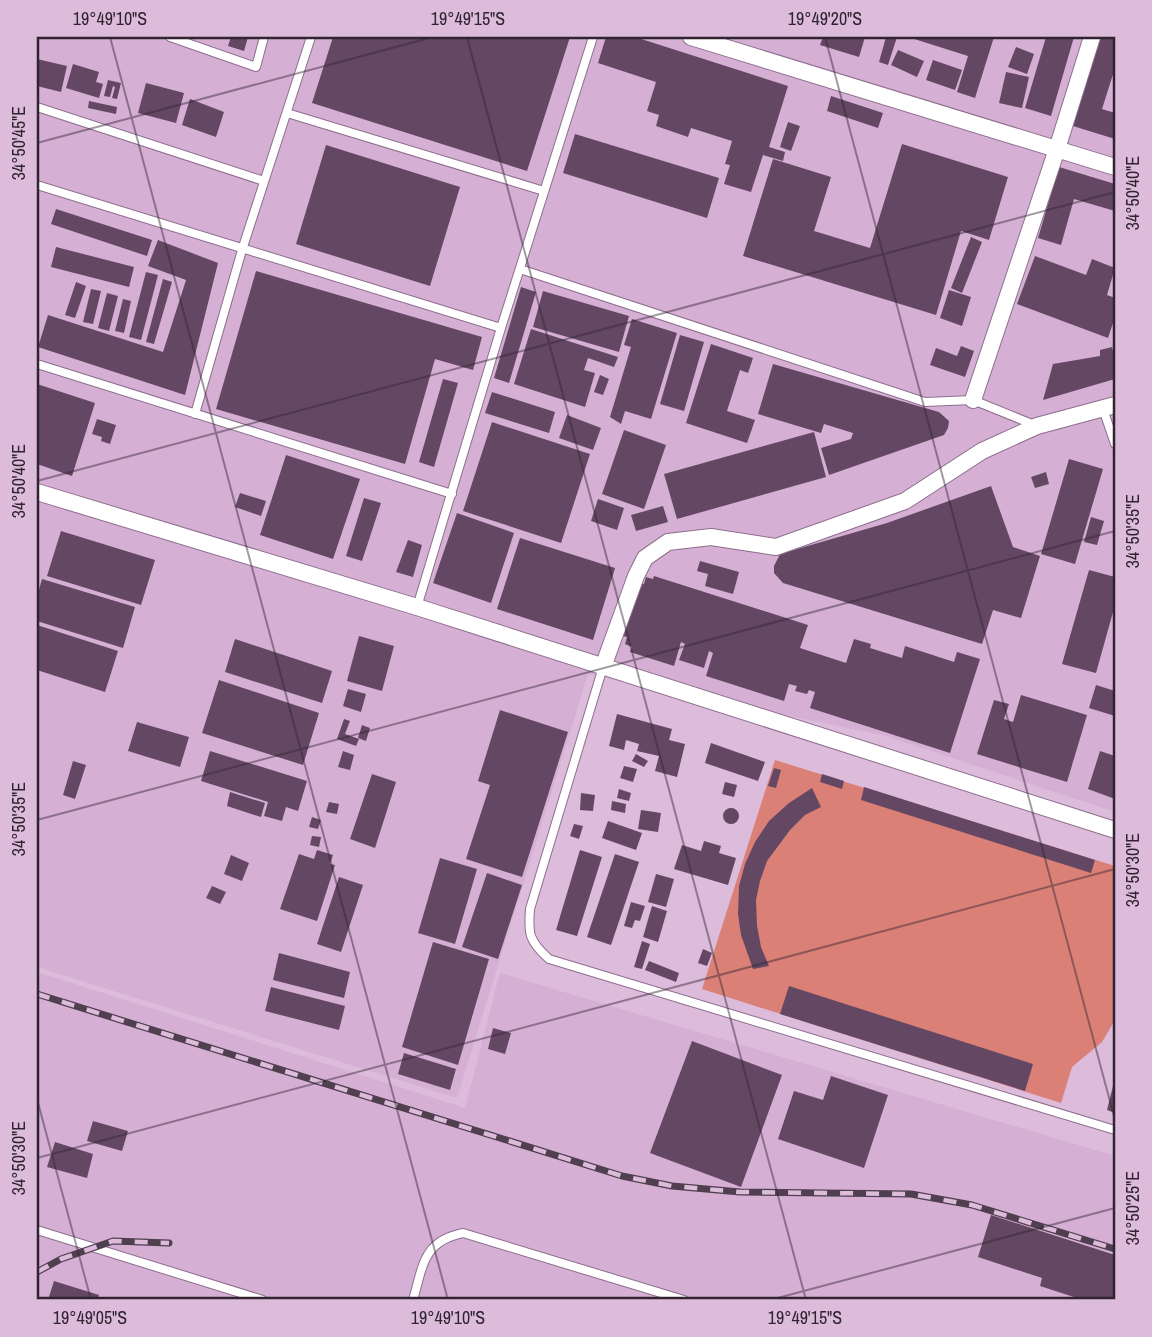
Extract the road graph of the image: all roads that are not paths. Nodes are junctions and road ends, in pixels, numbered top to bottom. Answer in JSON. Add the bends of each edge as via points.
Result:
{"nodes":[{"id":1,"x":170,"y":37,"type":"edge"},
{"id":2,"x":264,"y":37,"type":"edge"},
{"id":3,"x":311,"y":37,"type":"edge"},
{"id":4,"x":593,"y":37,"type":"edge"},
{"id":5,"x":691,"y":37,"type":"edge"},
{"id":6,"x":1092,"y":37,"type":"edge"},
{"id":7,"x":37,"y":107,"type":"edge"},
{"id":8,"x":286,"y":113,"type":"junction"},
{"id":9,"x":1057,"y":149,"type":"junction"},
{"id":10,"x":1115,"y":167,"type":"edge"},
{"id":11,"x":264,"y":181,"type":"junction"},
{"id":12,"x":37,"y":185,"type":"edge"},
{"id":13,"x":544,"y":191,"type":"junction"},
{"id":14,"x":242,"y":250,"type":"junction"},
{"id":15,"x":520,"y":269,"type":"junction"},
{"id":16,"x":501,"y":328,"type":"junction"},
{"id":17,"x":37,"y":364,"type":"edge"},
{"id":18,"x":973,"y":400,"type":"junction"},
{"id":19,"x":1109,"y":407,"type":"edge"},
{"id":20,"x":195,"y":414,"type":"junction"},
{"id":21,"x":1037,"y":426,"type":"junction"},
{"id":22,"x":1115,"y":443,"type":"edge"},
{"id":23,"x":37,"y":492,"type":"edge"},
{"id":24,"x":452,"y":494,"type":"junction"},
{"id":25,"x":417,"y":607,"type":"junction"},
{"id":26,"x":603,"y":667,"type":"junction"},
{"id":27,"x":1115,"y":830,"type":"edge"},
{"id":28,"x":1115,"y":1130,"type":"edge"},
{"id":29,"x":37,"y":1230,"type":"edge"},
{"id":30,"x":263,"y":1300,"type":"edge"},
{"id":31,"x":413,"y":1300,"type":"edge"},
{"id":32,"x":684,"y":1300,"type":"edge"}],
"edges":[{"from":1,"to":2,"type":"lane","via":[[256,67]]},
{"from":3,"to":8,"type":"lane"},
{"from":4,"to":13,"type":"lane"},
{"from":5,"to":9,"type":"street"},
{"from":6,"to":9,"type":"street"},
{"from":7,"to":11,"type":"lane"},
{"from":8,"to":11,"type":"lane"},
{"from":8,"to":13,"type":"lane"},
{"from":9,"to":10,"type":"street"},
{"from":9,"to":18,"type":"street"},
{"from":11,"to":14,"type":"lane"},
{"from":12,"to":14,"type":"lane"},
{"from":13,"to":15,"type":"lane"},
{"from":14,"to":16,"type":"lane"},
{"from":14,"to":20,"type":"lane"},
{"from":15,"to":16,"type":"lane"},
{"from":15,"to":18,"type":"lane","via":[[925,402]]},
{"from":16,"to":24,"type":"lane"},
{"from":17,"to":20,"type":"lane"},
{"from":18,"to":21,"type":"lane"},
{"from":19,"to":21,"type":"street"},
{"from":19,"to":22,"type":"lane"},
{"from":20,"to":24,"type":"lane"},
{"from":21,"to":26,"type":"street","via":[[982,450],[905,501],[776,547],[711,537],[668,542],[645,558]]},
{"from":23,"to":25,"type":"street"},
{"from":24,"to":25,"type":"lane"},
{"from":25,"to":26,"type":"street"},
{"from":26,"to":27,"type":"street"},
{"from":26,"to":28,"type":"lane","via":[[530,909],[528,929],[534,945],[549,959]]},
{"from":29,"to":30,"type":"lane"},
{"from":31,"to":32,"type":"lane","via":[[428,1253],[439,1241],[463,1233]]}]}
